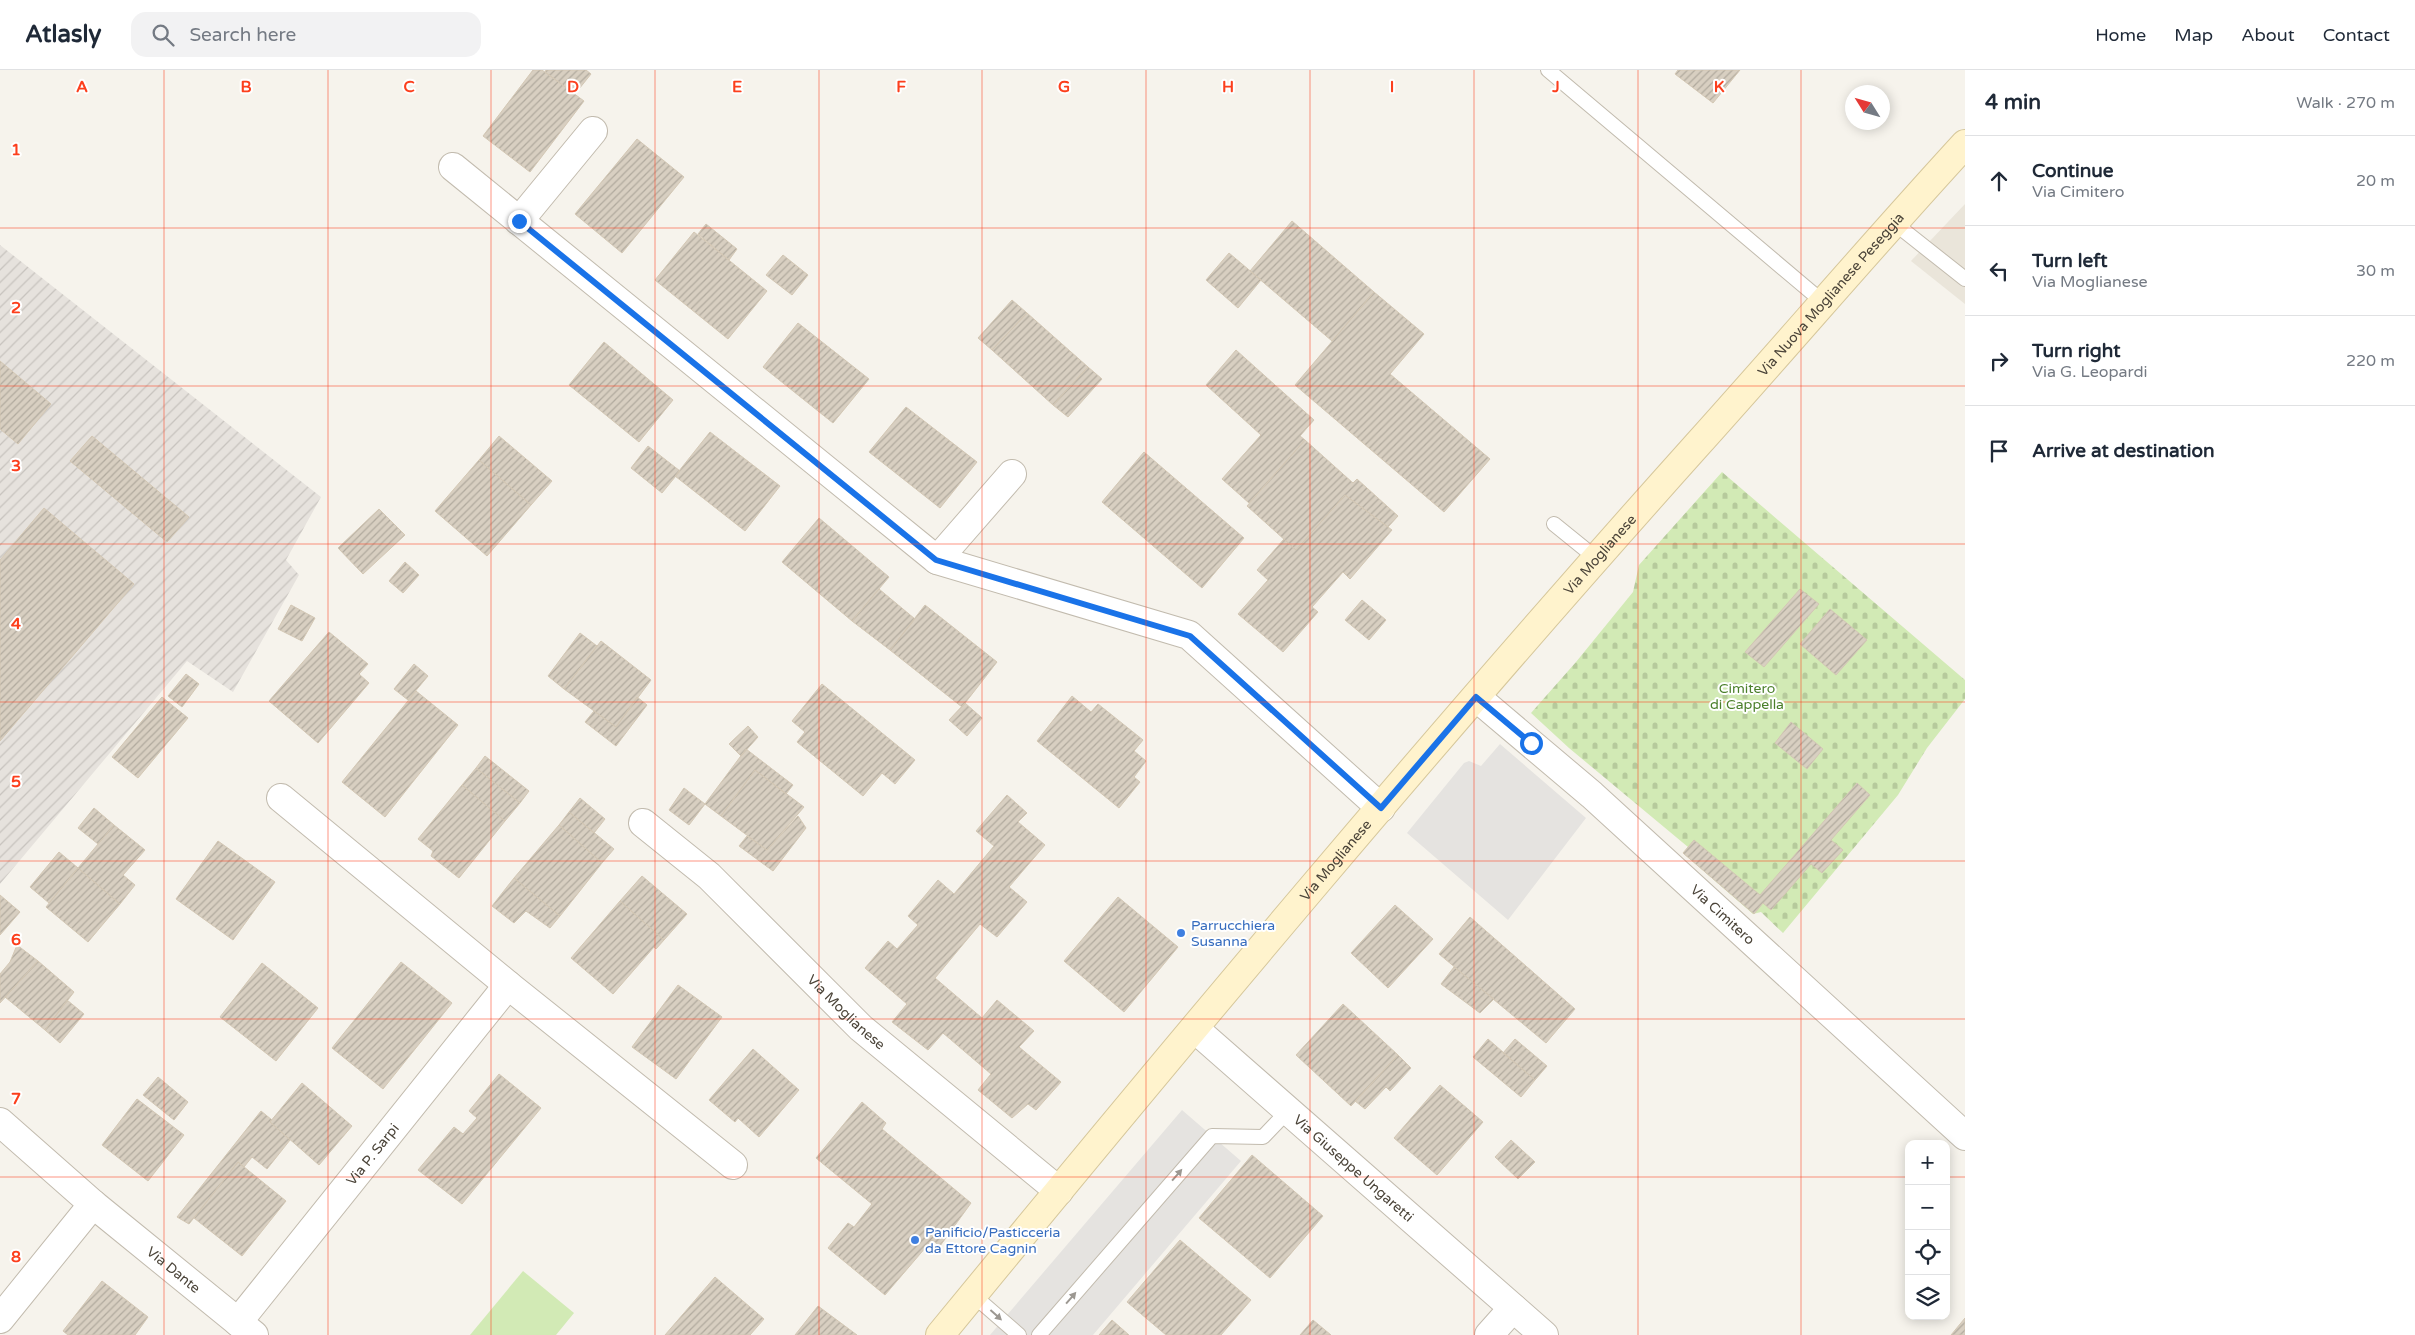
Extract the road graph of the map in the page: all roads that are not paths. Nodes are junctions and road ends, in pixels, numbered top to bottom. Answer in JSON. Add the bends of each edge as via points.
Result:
{"nodes":[{"id":1,"x":1548,"y":70,"type":"edge"},
{"id":2,"x":593,"y":131,"type":"dead end"},
{"id":3,"x":1965,"y":144,"type":"edge"},
{"id":4,"x":452,"y":167,"type":"dead end"},
{"id":5,"x":519,"y":221,"type":"junction"},
{"id":6,"x":1893,"y":222,"type":"junction"},
{"id":7,"x":1965,"y":279,"type":"edge"},
{"id":8,"x":1824,"y":302,"type":"junction"},
{"id":9,"x":1697,"y":445,"type":"joint"},
{"id":10,"x":1012,"y":474,"type":"dead end"},
{"id":11,"x":1554,"y":524,"type":"dead end"},
{"id":12,"x":1596,"y":558,"type":"junction"},
{"id":13,"x":936,"y":560,"type":"junction"},
{"id":14,"x":1476,"y":697,"type":"junction"},
{"id":15,"x":281,"y":798,"type":"dead end"},
{"id":16,"x":1381,"y":808,"type":"junction"},
{"id":17,"x":643,"y":823,"type":"dead end"},
{"id":18,"x":508,"y":985,"type":"junction"},
{"id":19,"x":1195,"y":1029,"type":"junction"},
{"id":20,"x":1288,"y":1112,"type":"junction"},
{"id":21,"x":0,"y":1122,"type":"edge"},
{"id":22,"x":1965,"y":1136,"type":"edge"},
{"id":23,"x":733,"y":1165,"type":"dead end"},
{"id":24,"x":1059,"y":1191,"type":"junction"},
{"id":25,"x":92,"y":1204,"type":"junction"},
{"id":26,"x":973,"y":1295,"type":"junction"},
{"id":27,"x":1513,"y":1308,"type":"junction"},
{"id":28,"x":0,"y":1318,"type":"edge"},
{"id":29,"x":246,"y":1329,"type":"edge"},
{"id":30,"x":940,"y":1335,"type":"edge"},
{"id":31,"x":1019,"y":1335,"type":"edge"},
{"id":32,"x":1039,"y":1335,"type":"edge"},
{"id":33,"x":1489,"y":1335,"type":"edge"},
{"id":34,"x":1544,"y":1335,"type":"edge"}],
"edges":[{"from":1,"to":8,"type":"lane"},
{"from":2,"to":5,"type":"street"},
{"from":3,"to":6,"type":"main road","name":"Via Nuova Moglianese Peseggia"},
{"from":4,"to":5,"type":"street"},
{"from":5,"to":13,"type":"street"},
{"from":6,"to":7,"type":"lane"},
{"from":6,"to":8,"type":"main road","name":"Via Nuova Moglianese Peseggia"},
{"from":8,"to":9,"type":"main road","name":"Via Nuova Moglianese Peseggia"},
{"from":9,"to":12,"type":"main road","name":"Via Moglianese"},
{"from":10,"to":13,"type":"street"},
{"from":11,"to":12,"type":"lane"},
{"from":12,"to":14,"type":"main road","name":"Via Moglianese"},
{"from":13,"to":16,"type":"street","via":[[1190,636]]},
{"from":14,"to":16,"type":"main road","name":"Via Moglianese"},
{"from":14,"to":22,"type":"street","name":"Via Cimitero","via":[[1600,802]]},
{"from":15,"to":18,"type":"street"},
{"from":16,"to":19,"type":"main road","name":"Via Moglianese"},
{"from":17,"to":24,"type":"street","name":"Via Moglianese","via":[[709,876],[861,1028]]},
{"from":18,"to":23,"type":"street"},
{"from":18,"to":29,"type":"street","name":"Via P. Sarpi"},
{"from":19,"to":20,"type":"street","name":"Via Giuseppe Ungaretti"},
{"from":19,"to":24,"type":"main road","name":"Via Moglianese"},
{"from":20,"to":27,"type":"street","name":"Via Giuseppe Ungaretti"},
{"from":32,"to":20,"type":"lane","one_way":true,"via":[[1212,1136],[1263,1138]]},
{"from":21,"to":25,"type":"street","name":"Via Dante"},
{"from":24,"to":26,"type":"main road","name":"Via Moglianese"},
{"from":25,"to":28,"type":"street"},
{"from":25,"to":29,"type":"street","name":"Via Dante"},
{"from":26,"to":30,"type":"main road","name":"Via Moglianese"},
{"from":26,"to":31,"type":"lane","one_way":true},
{"from":27,"to":33,"type":"street"},
{"from":27,"to":34,"type":"street","name":"Via Giuseppe Ungaretti"}]}
